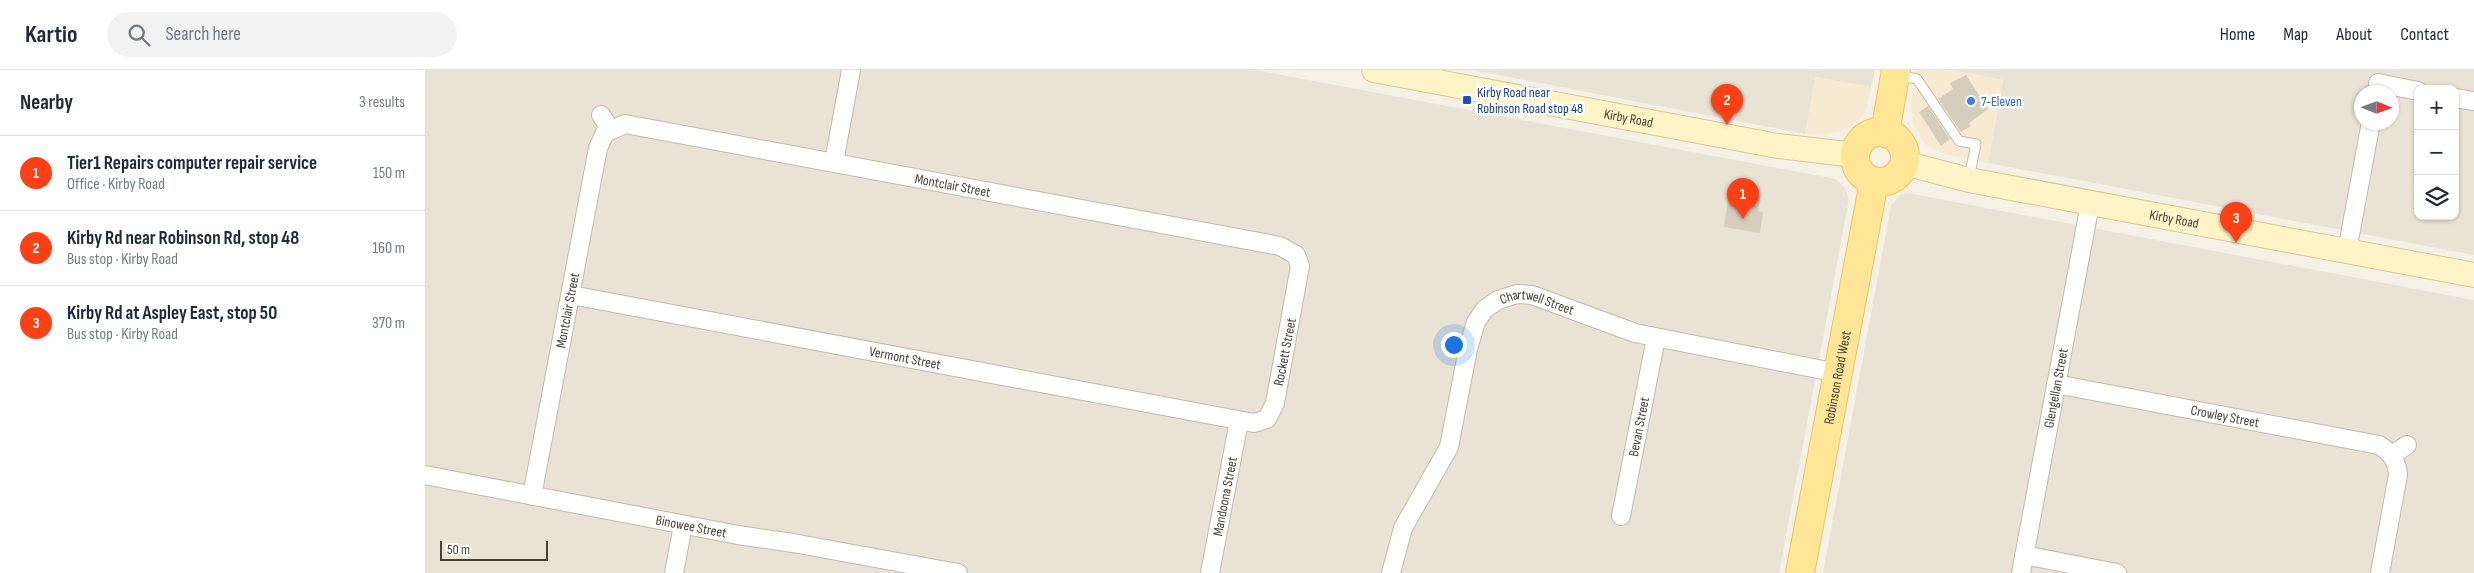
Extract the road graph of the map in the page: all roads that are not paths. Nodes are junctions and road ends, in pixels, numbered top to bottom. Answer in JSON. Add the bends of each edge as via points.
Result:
{"nodes":[{"id":1,"x":851,"y":70,"type":"edge"},
{"id":2,"x":1374,"y":70,"type":"edge"},
{"id":3,"x":1895,"y":72,"type":"edge"},
{"id":4,"x":2378,"y":82,"type":"edge"},
{"id":5,"x":2414,"y":90,"type":"edge"},
{"id":6,"x":2459,"y":99,"type":"edge"},
{"id":7,"x":2474,"y":101,"type":"edge"},
{"id":8,"x":2370,"y":130,"type":"edge"},
{"id":9,"x":1885,"y":132,"type":"junction"},
{"id":10,"x":1855,"y":155,"type":"junction"},
{"id":11,"x":834,"y":162,"type":"junction"},
{"id":12,"x":1904,"y":163,"type":"junction"},
{"id":13,"x":1969,"y":180,"type":"junction"},
{"id":14,"x":1874,"y":182,"type":"junction"},
{"id":15,"x":2090,"y":204,"type":"junction"},
{"id":16,"x":2347,"y":251,"type":"junction"},
{"id":17,"x":1296,"y":254,"type":"joint"},
{"id":18,"x":2474,"y":275,"type":"edge"},
{"id":19,"x":571,"y":295,"type":"junction"},
{"id":20,"x":1656,"y":338,"type":"junction"},
{"id":21,"x":1838,"y":373,"type":"junction"},
{"id":22,"x":2056,"y":384,"type":"junction"},
{"id":23,"x":1239,"y":421,"type":"junction"},
{"id":24,"x":2407,"y":446,"type":"dead end"},
{"id":25,"x":2391,"y":455,"type":"junction"},
{"id":26,"x":425,"y":475,"type":"edge"},
{"id":27,"x":532,"y":496,"type":"junction"},
{"id":28,"x":1621,"y":516,"type":"dead end"},
{"id":29,"x":683,"y":525,"type":"junction"},
{"id":30,"x":2024,"y":556,"type":"junction"},
{"id":31,"x":674,"y":573,"type":"edge"},
{"id":32,"x":958,"y":573,"type":"edge"},
{"id":33,"x":1210,"y":573,"type":"edge"},
{"id":34,"x":1391,"y":573,"type":"edge"},
{"id":35,"x":1800,"y":573,"type":"edge"},
{"id":36,"x":2021,"y":573,"type":"edge"},
{"id":37,"x":2117,"y":573,"type":"edge"},
{"id":38,"x":2380,"y":573,"type":"edge"}],
"edges":[{"from":1,"to":11,"type":"street"},
{"from":2,"to":10,"type":"street","name":"Kirby Road","via":[[1778,146]]},
{"from":3,"to":9,"type":"main road"},
{"from":3,"to":13,"type":"lane","via":[[1917,79],[1959,141],[1976,144]]},
{"from":4,"to":5,"type":"street"},
{"from":6,"to":7,"type":"street"},
{"from":8,"to":16,"type":"street"},
{"from":9,"to":10,"type":"main road","via":[[1868,135],[1857,147]]},
{"from":9,"to":12,"type":"main road","via":[[1901,144],[1905,153]]},
{"from":10,"to":14,"type":"main road","via":[[1861,174]]},
{"from":11,"to":17,"type":"street","name":"Montclair Street","via":[[1280,246]]},
{"from":11,"to":19,"type":"street","name":"Montclair Street","via":[[634,124],[605,122]]},
{"from":12,"to":13,"type":"street","name":"Kirby Road"},
{"from":12,"to":14,"type":"main road","via":[[1895,178]]},
{"from":13,"to":15,"type":"street","name":"Kirby Road"},
{"from":14,"to":21,"type":"main road","name":"Robinson Road West"},
{"from":15,"to":16,"type":"street","name":"Kirby Road"},
{"from":15,"to":22,"type":"street","name":"Glengellan Street"},
{"from":16,"to":18,"type":"street","name":"Kirby Road"},
{"from":17,"to":23,"type":"street","name":"Rockett Street","via":[[1299,277],[1273,410],[1263,421]]},
{"from":19,"to":23,"type":"street","name":"Vermont Street"},
{"from":19,"to":27,"type":"street","name":"Montclair Street"},
{"from":20,"to":21,"type":"street","name":"Chartwell Street"},
{"from":20,"to":28,"type":"street","name":"Bevan Street"},
{"from":20,"to":34,"type":"street","name":"Chartwell Street","via":[[1526,294],[1507,297],[1485,309],[1471,338],[1449,447],[1403,528]]},
{"from":21,"to":35,"type":"main road","name":"Robinson Road West"},
{"from":22,"to":25,"type":"street","name":"Crowley Street","via":[[2371,442]]},
{"from":22,"to":30,"type":"street","name":"Glengellan Street"},
{"from":23,"to":33,"type":"street","name":"Mandoona Street"},
{"from":24,"to":25,"type":"street"},
{"from":25,"to":38,"type":"street","via":[[2396,461],[2398,475]]},
{"from":26,"to":27,"type":"street","name":"Binowee Street"},
{"from":27,"to":29,"type":"street","name":"Binowee Street"},
{"from":29,"to":31,"type":"street"},
{"from":29,"to":32,"type":"street","name":"Binowee Street"},
{"from":30,"to":36,"type":"street","name":"Glengellan Street"},
{"from":30,"to":37,"type":"street"}]}
